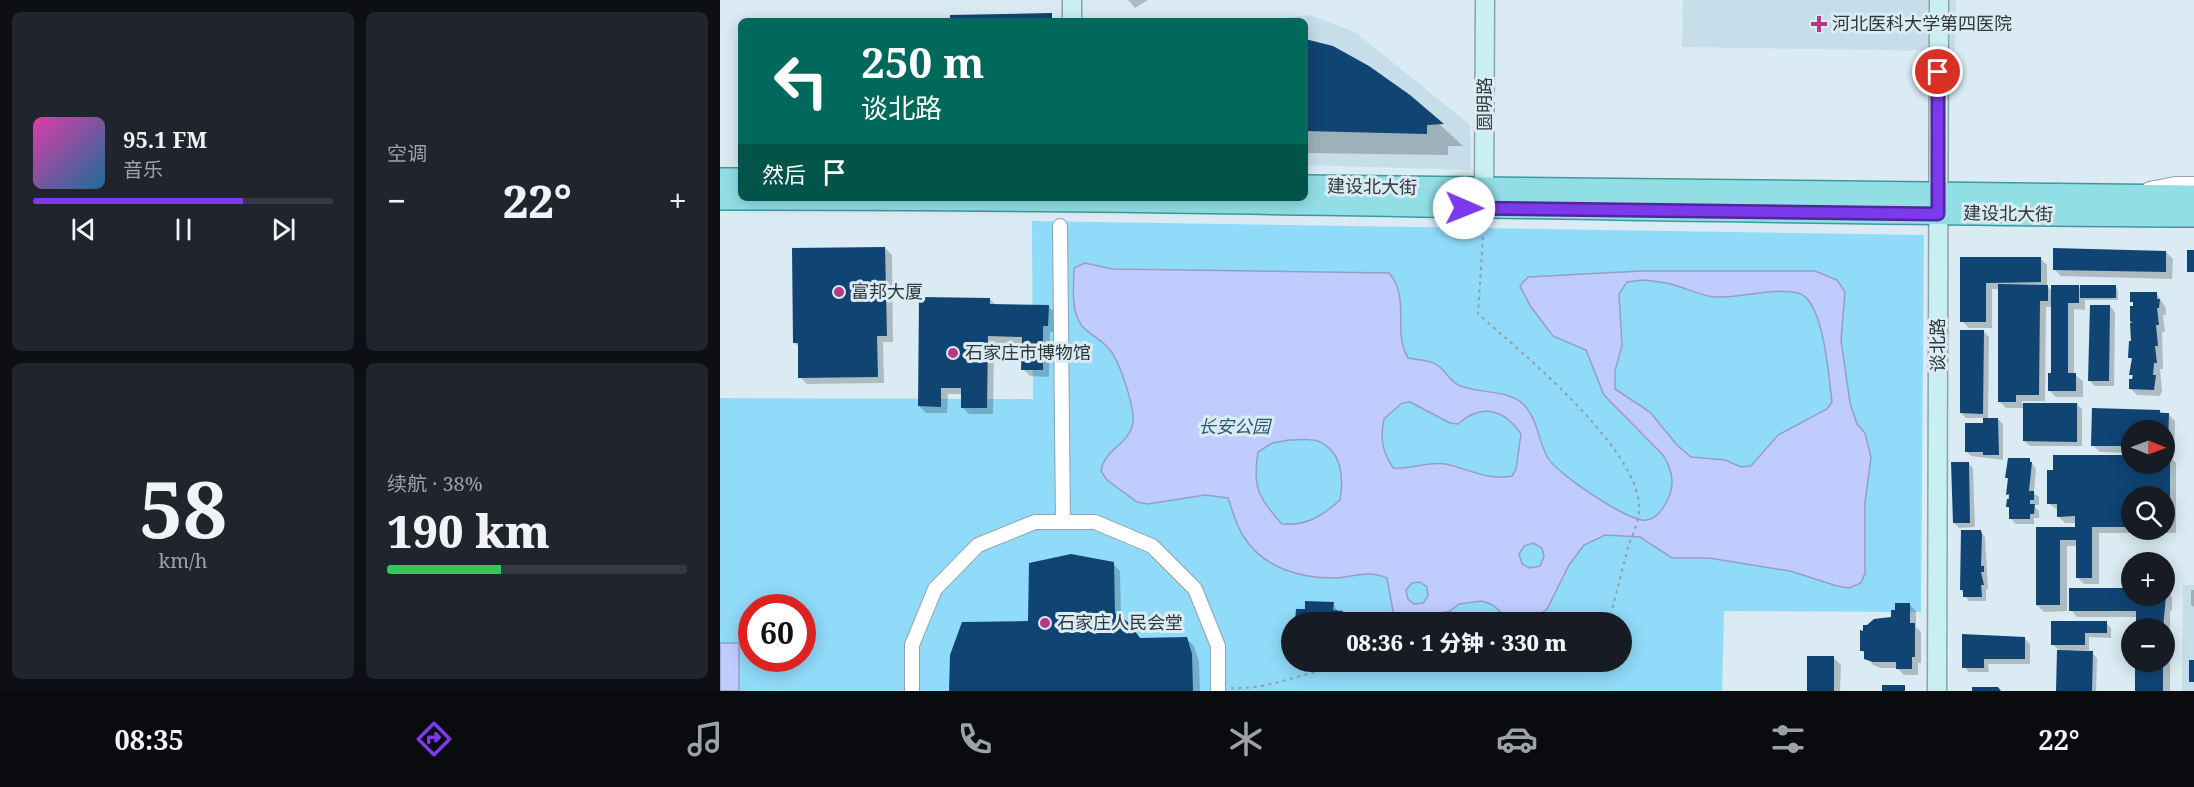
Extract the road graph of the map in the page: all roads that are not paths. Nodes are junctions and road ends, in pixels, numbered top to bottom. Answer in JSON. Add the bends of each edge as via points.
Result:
{"nodes":[{"id":1,"x":1072,"y":0,"type":"edge"},
{"id":2,"x":1485,"y":0,"type":"edge"},
{"id":3,"x":1939,"y":0,"type":"edge"},
{"id":4,"x":1072,"y":18,"type":"edge"},
{"id":5,"x":720,"y":179,"type":"edge"},
{"id":6,"x":738,"y":179,"type":"edge"},
{"id":7,"x":2194,"y":184,"type":"edge"},
{"id":8,"x":1308,"y":186,"type":"edge"},
{"id":9,"x":2194,"y":196,"type":"edge"},
{"id":10,"x":1308,"y":198,"type":"edge"},
{"id":11,"x":1484,"y":198,"type":"junction"},
{"id":12,"x":720,"y":199,"type":"edge"},
{"id":13,"x":738,"y":199,"type":"edge"},
{"id":14,"x":1938,"y":204,"type":"junction"},
{"id":15,"x":2109,"y":206,"type":"junction"},
{"id":16,"x":2194,"y":216,"type":"edge"},
{"id":17,"x":2194,"y":223,"type":"edge"},
{"id":18,"x":1060,"y":226,"type":"dead end"},
{"id":19,"x":1063,"y":522,"type":"junction"},
{"id":20,"x":1218,"y":689,"type":"edge"},
{"id":21,"x":912,"y":691,"type":"edge"},
{"id":22,"x":1937,"y":691,"type":"edge"}],
"edges":[{"from":1,"to":4,"type":"street"},
{"from":2,"to":11,"type":"street","name":"圆明路"},
{"from":3,"to":14,"type":"street","name":"谈北路"},
{"from":5,"to":6,"type":"main road"},
{"from":7,"to":15,"type":"street","via":[[2175,183]]},
{"from":8,"to":11,"type":"main road","name":"建设北大街"},
{"from":9,"to":15,"type":"main road","name":"建设北大街"},
{"from":10,"to":11,"type":"main road","name":"建设北大街"},
{"from":11,"to":14,"type":"main road","name":"建设北大街"},
{"from":12,"to":13,"type":"main road","name":"建设北大街"},
{"from":14,"to":15,"type":"main road","name":"建设北大街"},
{"from":14,"to":22,"type":"street","name":"谈北路"},
{"from":15,"to":16,"type":"main road"},
{"from":15,"to":17,"type":"street"},
{"from":18,"to":19,"type":"street"},
{"from":19,"to":20,"type":"street","via":[[1095,522],[1152,546],[1195,589],[1218,645]]},
{"from":19,"to":21,"type":"street","via":[[1035,522],[978,545],[935,589],[912,645]]}]}
